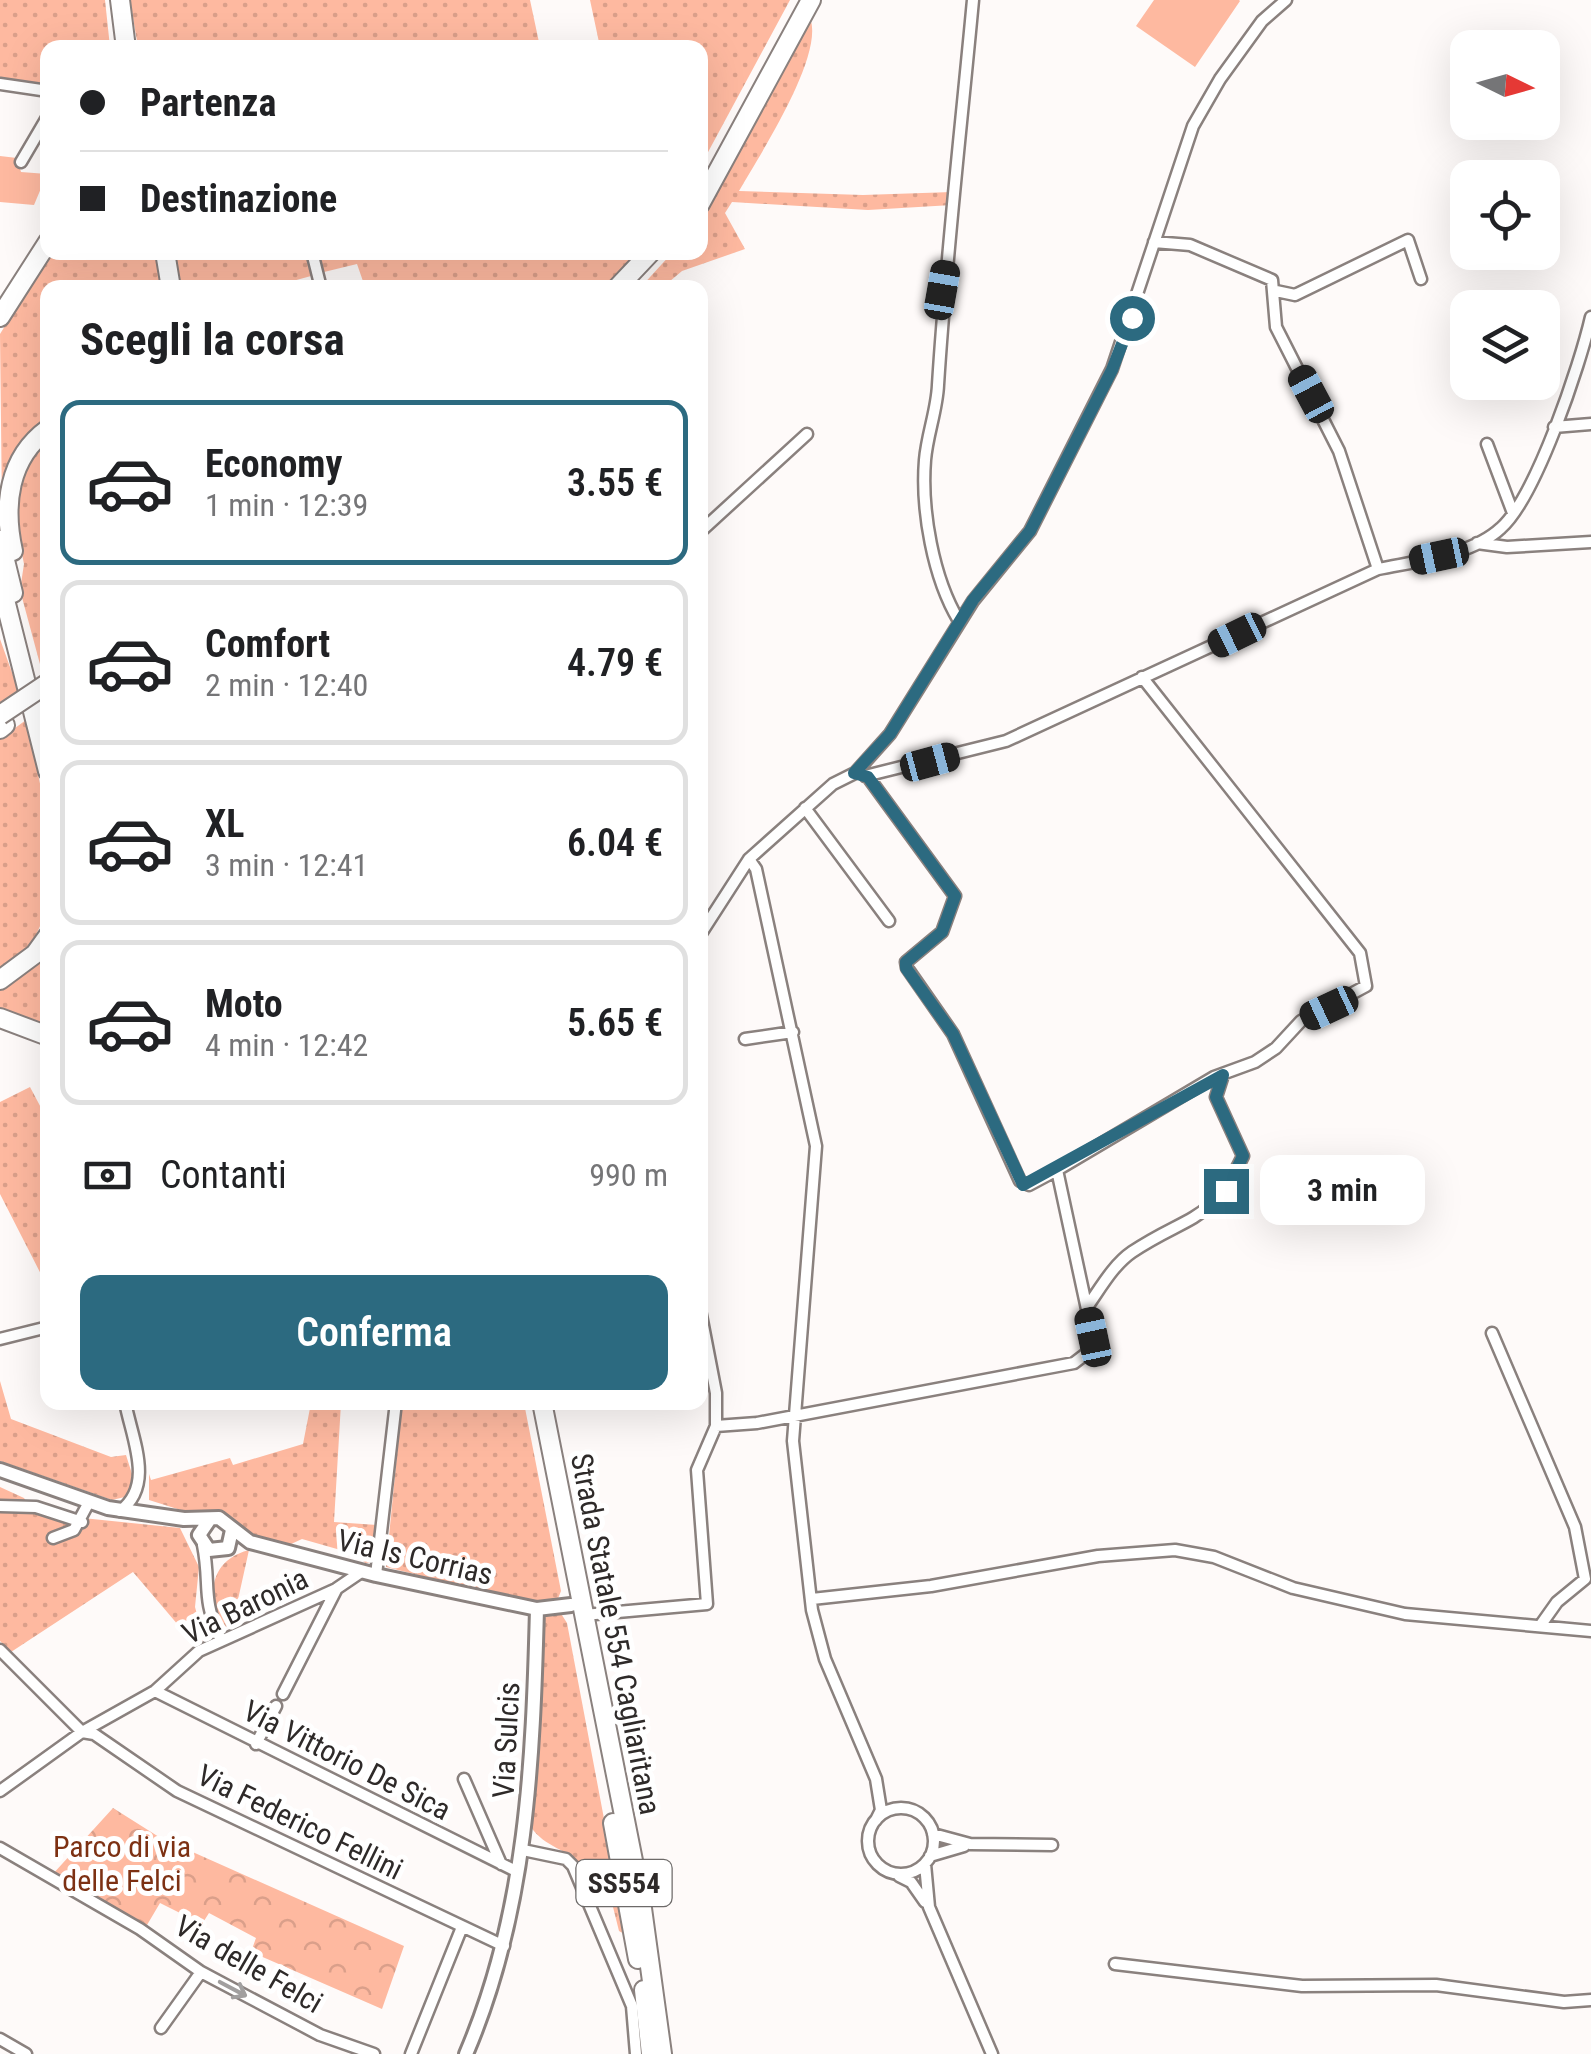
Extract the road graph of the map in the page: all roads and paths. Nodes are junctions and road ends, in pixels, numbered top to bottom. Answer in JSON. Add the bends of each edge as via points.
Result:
{"nodes":[{"id":1,"x":110,"y":0,"type":"edge"},
{"id":2,"x":120,"y":0,"type":"edge"},
{"id":3,"x":800,"y":0,"type":"edge"},
{"id":4,"x":810,"y":0,"type":"edge"},
{"id":5,"x":973,"y":0,"type":"edge"},
{"id":6,"x":1286,"y":0,"type":"edge"},
{"id":7,"x":123,"y":40,"type":"edge"},
{"id":8,"x":124,"y":40,"type":"edge"},
{"id":9,"x":0,"y":84,"type":"edge"},
{"id":10,"x":40,"y":90,"type":"edge"},
{"id":11,"x":40,"y":130,"type":"edge"},
{"id":12,"x":21,"y":162,"type":"dead end"},
{"id":13,"x":708,"y":169,"type":"edge"},
{"id":14,"x":708,"y":189,"type":"edge"},
{"id":15,"x":40,"y":234,"type":"edge"},
{"id":16,"x":1154,"y":242,"type":"junction"},
{"id":17,"x":40,"y":254,"type":"edge"},
{"id":18,"x":643,"y":260,"type":"edge"},
{"id":19,"x":657,"y":260,"type":"edge"},
{"id":20,"x":1421,"y":279,"type":"dead end"},
{"id":21,"x":625,"y":280,"type":"edge"},
{"id":22,"x":639,"y":280,"type":"edge"},
{"id":23,"x":1276,"y":292,"type":"junction"},
{"id":24,"x":0,"y":296,"type":"edge"},
{"id":25,"x":0,"y":317,"type":"edge"},
{"id":26,"x":1591,"y":317,"type":"edge"},
{"id":27,"x":1591,"y":424,"type":"edge"},
{"id":28,"x":1554,"y":427,"type":"junction"},
{"id":29,"x":807,"y":434,"type":"dead end"},
{"id":30,"x":40,"y":438,"type":"edge"},
{"id":31,"x":1487,"y":444,"type":"dead end"},
{"id":32,"x":1513,"y":514,"type":"junction"},
{"id":33,"x":708,"y":525,"type":"edge"},
{"id":34,"x":0,"y":540,"type":"edge"},
{"id":35,"x":1591,"y":542,"type":"edge"},
{"id":36,"x":1476,"y":543,"type":"junction"},
{"id":37,"x":1378,"y":569,"type":"junction"},
{"id":38,"x":5,"y":583,"type":"edge"},
{"id":39,"x":0,"y":622,"type":"edge"},
{"id":40,"x":959,"y":622,"type":"junction"},
{"id":41,"x":22,"y":666,"type":"junction"},
{"id":42,"x":1142,"y":678,"type":"junction"},
{"id":43,"x":40,"y":691,"type":"edge"},
{"id":44,"x":40,"y":701,"type":"edge"},
{"id":45,"x":40,"y":702,"type":"edge"},
{"id":46,"x":2,"y":723,"type":"edge"},
{"id":47,"x":40,"y":739,"type":"edge"},
{"id":48,"x":854,"y":773,"type":"junction"},
{"id":49,"x":868,"y":777,"type":"junction"},
{"id":50,"x":805,"y":808,"type":"junction"},
{"id":51,"x":749,"y":858,"type":"junction"},
{"id":52,"x":889,"y":921,"type":"dead end"},
{"id":53,"x":708,"y":922,"type":"edge"},
{"id":54,"x":40,"y":947,"type":"edge"},
{"id":55,"x":0,"y":980,"type":"edge"},
{"id":56,"x":0,"y":1018,"type":"edge"},
{"id":57,"x":793,"y":1032,"type":"junction"},
{"id":58,"x":40,"y":1033,"type":"edge"},
{"id":59,"x":745,"y":1039,"type":"dead end"},
{"id":60,"x":1223,"y":1075,"type":"junction"},
{"id":61,"x":1057,"y":1170,"type":"junction"},
{"id":62,"x":1087,"y":1307,"type":"junction"},
{"id":63,"x":40,"y":1328,"type":"edge"},
{"id":64,"x":1492,"y":1333,"type":"dead end"},
{"id":65,"x":0,"y":1339,"type":"edge"},
{"id":66,"x":708,"y":1352,"type":"edge"},
{"id":67,"x":130,"y":1410,"type":"edge"},
{"id":68,"x":395,"y":1410,"type":"edge"},
{"id":69,"x":534,"y":1410,"type":"edge"},
{"id":70,"x":543,"y":1410,"type":"edge"},
{"id":71,"x":793,"y":1414,"type":"junction"},
{"id":72,"x":716,"y":1426,"type":"junction"},
{"id":73,"x":0,"y":1470,"type":"edge"},
{"id":74,"x":139,"y":1485,"type":"junction"},
{"id":75,"x":89,"y":1502,"type":"junction"},
{"id":76,"x":0,"y":1506,"type":"edge"},
{"id":77,"x":120,"y":1511,"type":"junction"},
{"id":78,"x":156,"y":1514,"type":"junction"},
{"id":79,"x":184,"y":1519,"type":"junction"},
{"id":80,"x":210,"y":1519,"type":"junction"},
{"id":81,"x":82,"y":1522,"type":"junction"},
{"id":82,"x":232,"y":1530,"type":"junction"},
{"id":83,"x":53,"y":1538,"type":"dead end"},
{"id":84,"x":201,"y":1540,"type":"junction"},
{"id":85,"x":250,"y":1542,"type":"junction"},
{"id":86,"x":224,"y":1549,"type":"junction"},
{"id":87,"x":208,"y":1572,"type":"junction"},
{"id":88,"x":362,"y":1572,"type":"junction"},
{"id":89,"x":376,"y":1576,"type":"junction"},
{"id":90,"x":336,"y":1589,"type":"junction"},
{"id":91,"x":812,"y":1599,"type":"junction"},
{"id":92,"x":536,"y":1610,"type":"junction"},
{"id":93,"x":577,"y":1610,"type":"junction"},
{"id":94,"x":1540,"y":1626,"type":"junction"},
{"id":95,"x":1591,"y":1631,"type":"edge"},
{"id":96,"x":220,"y":1638,"type":"junction"},
{"id":97,"x":4,"y":1654,"type":"edge"},
{"id":98,"x":154,"y":1691,"type":"junction"},
{"id":99,"x":283,"y":1694,"type":"dead end"},
{"id":100,"x":276,"y":1706,"type":"dead end"},
{"id":101,"x":82,"y":1732,"type":"junction"},
{"id":102,"x":256,"y":1744,"type":"junction"},
{"id":103,"x":876,"y":1779,"type":"junction"},
{"id":104,"x":471,"y":1784,"type":"dead end"},
{"id":105,"x":0,"y":1792,"type":"edge"},
{"id":106,"x":900,"y":1808,"type":"junction"},
{"id":107,"x":876,"y":1820,"type":"junction"},
{"id":108,"x":933,"y":1834,"type":"junction"},
{"id":109,"x":970,"y":1844,"type":"junction"},
{"id":110,"x":1052,"y":1845,"type":"dead end"},
{"id":111,"x":0,"y":1848,"type":"edge"},
{"id":112,"x":523,"y":1850,"type":"junction"},
{"id":113,"x":928,"y":1860,"type":"junction"},
{"id":114,"x":502,"y":1864,"type":"junction"},
{"id":115,"x":518,"y":1872,"type":"junction"},
{"id":116,"x":897,"y":1874,"type":"junction"},
{"id":117,"x":929,"y":1906,"type":"junction"},
{"id":118,"x":462,"y":1927,"type":"junction"},
{"id":119,"x":504,"y":1946,"type":"junction"},
{"id":120,"x":1114,"y":1964,"type":"dead end"},
{"id":121,"x":201,"y":1972,"type":"junction"},
{"id":122,"x":1591,"y":2000,"type":"edge"},
{"id":123,"x":161,"y":2028,"type":"dead end"},
{"id":124,"x":0,"y":2039,"type":"edge"},
{"id":125,"x":26,"y":2054,"type":"edge"},
{"id":126,"x":374,"y":2054,"type":"edge"},
{"id":127,"x":411,"y":2054,"type":"edge"},
{"id":128,"x":466,"y":2054,"type":"edge"},
{"id":129,"x":636,"y":2054,"type":"edge"},
{"id":130,"x":650,"y":2054,"type":"edge"},
{"id":131,"x":662,"y":2054,"type":"edge"},
{"id":132,"x":992,"y":2054,"type":"edge"}],
"edges":[{"from":1,"to":7,"type":"highway"},
{"from":2,"to":8,"type":"highway"},
{"from":3,"to":13,"type":"highway"},
{"from":4,"to":14,"type":"highway"},
{"from":5,"to":40,"type":"street","via":[[924,478],[936,562]]},
{"from":6,"to":16,"type":"street","via":[[1262,21],[1194,126]]},
{"from":9,"to":10,"type":"street"},
{"from":11,"to":12,"type":"street"},
{"from":15,"to":24,"type":"highway"},
{"from":16,"to":23,"type":"street","via":[[1190,245],[1260,273]]},
{"from":16,"to":40,"type":"street","via":[[1112,370],[1050,496]]},
{"from":17,"to":25,"type":"highway"},
{"from":18,"to":21,"type":"highway"},
{"from":19,"to":22,"type":"highway"},
{"from":20,"to":23,"type":"street","via":[[1408,240],[1295,295]]},
{"from":23,"to":37,"type":"street","via":[[1276,328],[1338,451]]},
{"from":26,"to":28,"type":"street","via":[[1575,381]]},
{"from":27,"to":28,"type":"street"},
{"from":28,"to":32,"type":"street"},
{"from":29,"to":33,"type":"street"},
{"from":30,"to":38,"type":"highway","via":[[22,458],[8,496],[15,562]]},
{"from":31,"to":32,"type":"street"},
{"from":32,"to":36,"type":"street"},
{"from":34,"to":38,"type":"highway"},
{"from":35,"to":36,"type":"street","via":[[1486,548]]},
{"from":36,"to":37,"type":"street"},
{"from":37,"to":42,"type":"street"},
{"from":38,"to":41,"type":"highway"},
{"from":38,"to":45,"type":"highway"},
{"from":39,"to":41,"type":"highway"},
{"from":40,"to":48,"type":"street","via":[[890,734]]},
{"from":41,"to":47,"type":"highway"},
{"from":42,"to":49,"type":"street","via":[[1006,741]]},
{"from":42,"to":60,"type":"street","via":[[1296,868],[1366,969],[1366,986],[1356,995],[1301,1021],[1276,1048]]},
{"from":43,"to":46,"type":"highway","bridge":true},
{"from":44,"to":46,"type":"highway"},
{"from":48,"to":49,"type":"street"},
{"from":48,"to":50,"type":"street"},
{"from":49,"to":61,"type":"street","via":[[955,896],[942,932],[906,968],[953,1034],[1020,1182]]},
{"from":50,"to":51,"type":"street"},
{"from":50,"to":52,"type":"street"},
{"from":51,"to":53,"type":"street"},
{"from":51,"to":57,"type":"street"},
{"from":54,"to":55,"type":"highway"},
{"from":56,"to":58,"type":"highway"},
{"from":57,"to":59,"type":"street"},
{"from":57,"to":71,"type":"street","via":[[816,1146]]},
{"from":60,"to":61,"type":"street"},
{"from":60,"to":62,"type":"street","via":[[1216,1097],[1243,1156],[1226,1191],[1200,1216],[1130,1253]]},
{"from":61,"to":62,"type":"street"},
{"from":62,"to":71,"type":"street","via":[[1092,1350],[1074,1363]]},
{"from":63,"to":65,"type":"street"},
{"from":64,"to":94,"type":"street","via":[[1575,1527],[1586,1579]]},
{"from":66,"to":72,"type":"street"},
{"from":67,"to":74,"type":"street"},
{"from":68,"to":89,"type":"street"},
{"from":69,"to":93,"type":"highway","name":"Strada Statale 554 Cagliaritana","number":"SS554"},
{"from":70,"to":93,"type":"highway","name":"Strada Statale 554 Cagliaritana","number":"SS554"},
{"from":71,"to":72,"type":"street"},
{"from":71,"to":91,"type":"street"},
{"from":72,"to":93,"type":"street","via":[[696,1470],[707,1604]]},
{"from":73,"to":75,"type":"street"},
{"from":74,"to":77,"type":"street"},
{"from":74,"to":78,"type":"street"},
{"from":75,"to":77,"type":"street"},
{"from":75,"to":81,"type":"street"},
{"from":76,"to":81,"type":"street","via":[[36,1507]]},
{"from":77,"to":78,"type":"street"},
{"from":78,"to":79,"type":"street"},
{"from":79,"to":80,"type":"street"},
{"from":79,"to":84,"type":"street"},
{"from":80,"to":82,"type":"street","name":"Via Is Corrias","via":[[222,1519]]},
{"from":80,"to":84,"type":"street"},
{"from":81,"to":83,"type":"street"},
{"from":82,"to":85,"type":"street","name":"Via Is Corrias"},
{"from":82,"to":86,"type":"street"},
{"from":84,"to":86,"type":"street"},
{"from":84,"to":87,"type":"street"},
{"from":85,"to":86,"type":"street"},
{"from":85,"to":88,"type":"street","name":"Via Is Corrias"},
{"from":86,"to":87,"type":"street"},
{"from":87,"to":96,"type":"street","via":[[205,1601]]},
{"from":88,"to":89,"type":"street","name":"Via Is Corrias"},
{"from":88,"to":90,"type":"street","name":"Via Baronia"},
{"from":89,"to":92,"type":"street","name":"Via Is Corrias"},
{"from":90,"to":96,"type":"street","name":"Via Baronia"},
{"from":90,"to":99,"type":"street"},
{"from":91,"to":94,"type":"street","via":[[1175,1550],[1366,1606]]},
{"from":91,"to":103,"type":"street","via":[[818,1636]]},
{"from":92,"to":93,"type":"street","name":"Via Is Corrias"},
{"from":92,"to":112,"type":"street","name":"Via Sulcis"},
{"from":93,"to":130,"type":"highway","name":"Strada Statale 554 Cagliaritana","number":"SS554"},
{"from":93,"to":131,"type":"highway","name":"Strada Statale 554 Cagliaritana","number":"SS554","via":[[641,1901]]},
{"from":94,"to":95,"type":"street"},
{"from":96,"to":98,"type":"street","name":"Via Baronia"},
{"from":97,"to":101,"type":"street","name":"Via Federico Fellini"},
{"from":98,"to":101,"type":"street","name":"Via Baronia"},
{"from":98,"to":102,"type":"street","name":"Via Vittorio De Sica"},
{"from":100,"to":102,"type":"street"},
{"from":101,"to":105,"type":"street","name":"Via Baronia"},
{"from":101,"to":118,"type":"street","name":"Via Federico Fellini","via":[[177,1791]]},
{"from":102,"to":114,"type":"street","name":"Via Vittorio De Sica"},
{"from":103,"to":106,"type":"street"},
{"from":103,"to":107,"type":"street"},
{"from":104,"to":114,"type":"street"},
{"from":106,"to":107,"type":"street"},
{"from":106,"to":108,"type":"street","via":[[921,1816]]},
{"from":107,"to":116,"type":"street","via":[[869,1851],[880,1867]]},
{"from":108,"to":109,"type":"street"},
{"from":108,"to":113,"type":"street"},
{"from":109,"to":110,"type":"street"},
{"from":109,"to":113,"type":"street"},
{"from":111,"to":121,"type":"street","name":"Via delle Felci","via":[[140,1928]]},
{"from":112,"to":115,"type":"street","name":"Via Sulcis"},
{"from":112,"to":129,"type":"street","via":[[573,1866],[632,2006]]},
{"from":113,"to":116,"type":"street"},
{"from":113,"to":117,"type":"street"},
{"from":114,"to":115,"type":"street","name":"Via Vittorio De Sica"},
{"from":115,"to":119,"type":"street","name":"Via Sulcis"},
{"from":116,"to":117,"type":"street"},
{"from":117,"to":132,"type":"street"},
{"from":118,"to":119,"type":"street","name":"Via Federico Fellini"},
{"from":118,"to":127,"type":"street"},
{"from":119,"to":128,"type":"street","name":"Via Sulcis"},
{"from":120,"to":122,"type":"street","via":[[1302,1986],[1436,1985]]},
{"from":121,"to":123,"type":"street"},
{"from":121,"to":126,"type":"street","name":"Via delle Felci","one_way":true,"via":[[320,2035]]},
{"from":124,"to":125,"type":"street"}]}
